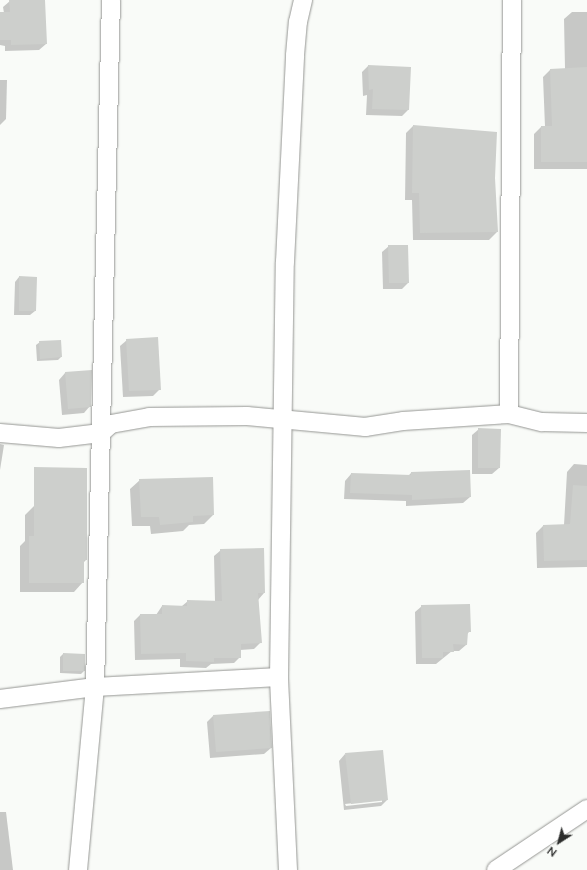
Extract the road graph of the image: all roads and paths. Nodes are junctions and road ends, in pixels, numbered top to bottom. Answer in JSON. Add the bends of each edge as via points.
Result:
{"nodes":[{"id":1,"x":112,"y":0,"type":"edge"},
{"id":2,"x":303,"y":0,"type":"edge"},
{"id":3,"x":512,"y":0,"type":"edge"},
{"id":4,"x":509,"y":414,"type":"junction"},
{"id":5,"x":284,"y":420,"type":"junction"},
{"id":6,"x":587,"y":423,"type":"edge"},
{"id":7,"x":0,"y":432,"type":"edge"},
{"id":8,"x":101,"y":433,"type":"junction"},
{"id":9,"x":279,"y":677,"type":"junction"},
{"id":10,"x":95,"y":687,"type":"junction"},
{"id":11,"x":0,"y":699,"type":"edge"},
{"id":12,"x":587,"y":809,"type":"edge"},
{"id":13,"x":78,"y":870,"type":"edge"},
{"id":14,"x":288,"y":870,"type":"edge"},
{"id":15,"x":496,"y":870,"type":"edge"}],
"edges":[{"from":1,"to":8,"type":"street"},
{"from":2,"to":5,"type":"street","via":[[295,55],[285,262]]},
{"from":3,"to":4,"type":"street"},
{"from":4,"to":5,"type":"street","via":[[365,427],[310,420]]},
{"from":4,"to":6,"type":"street","via":[[542,422]]},
{"from":5,"to":8,"type":"street","via":[[247,416],[148,417],[111,424]]},
{"from":5,"to":9,"type":"street"},
{"from":7,"to":8,"type":"street","via":[[59,438]]},
{"from":8,"to":10,"type":"street"},
{"from":9,"to":10,"type":"street"},
{"from":9,"to":14,"type":"street"},
{"from":10,"to":11,"type":"street"},
{"from":10,"to":13,"type":"street"},
{"from":12,"to":15,"type":"street"}]}
